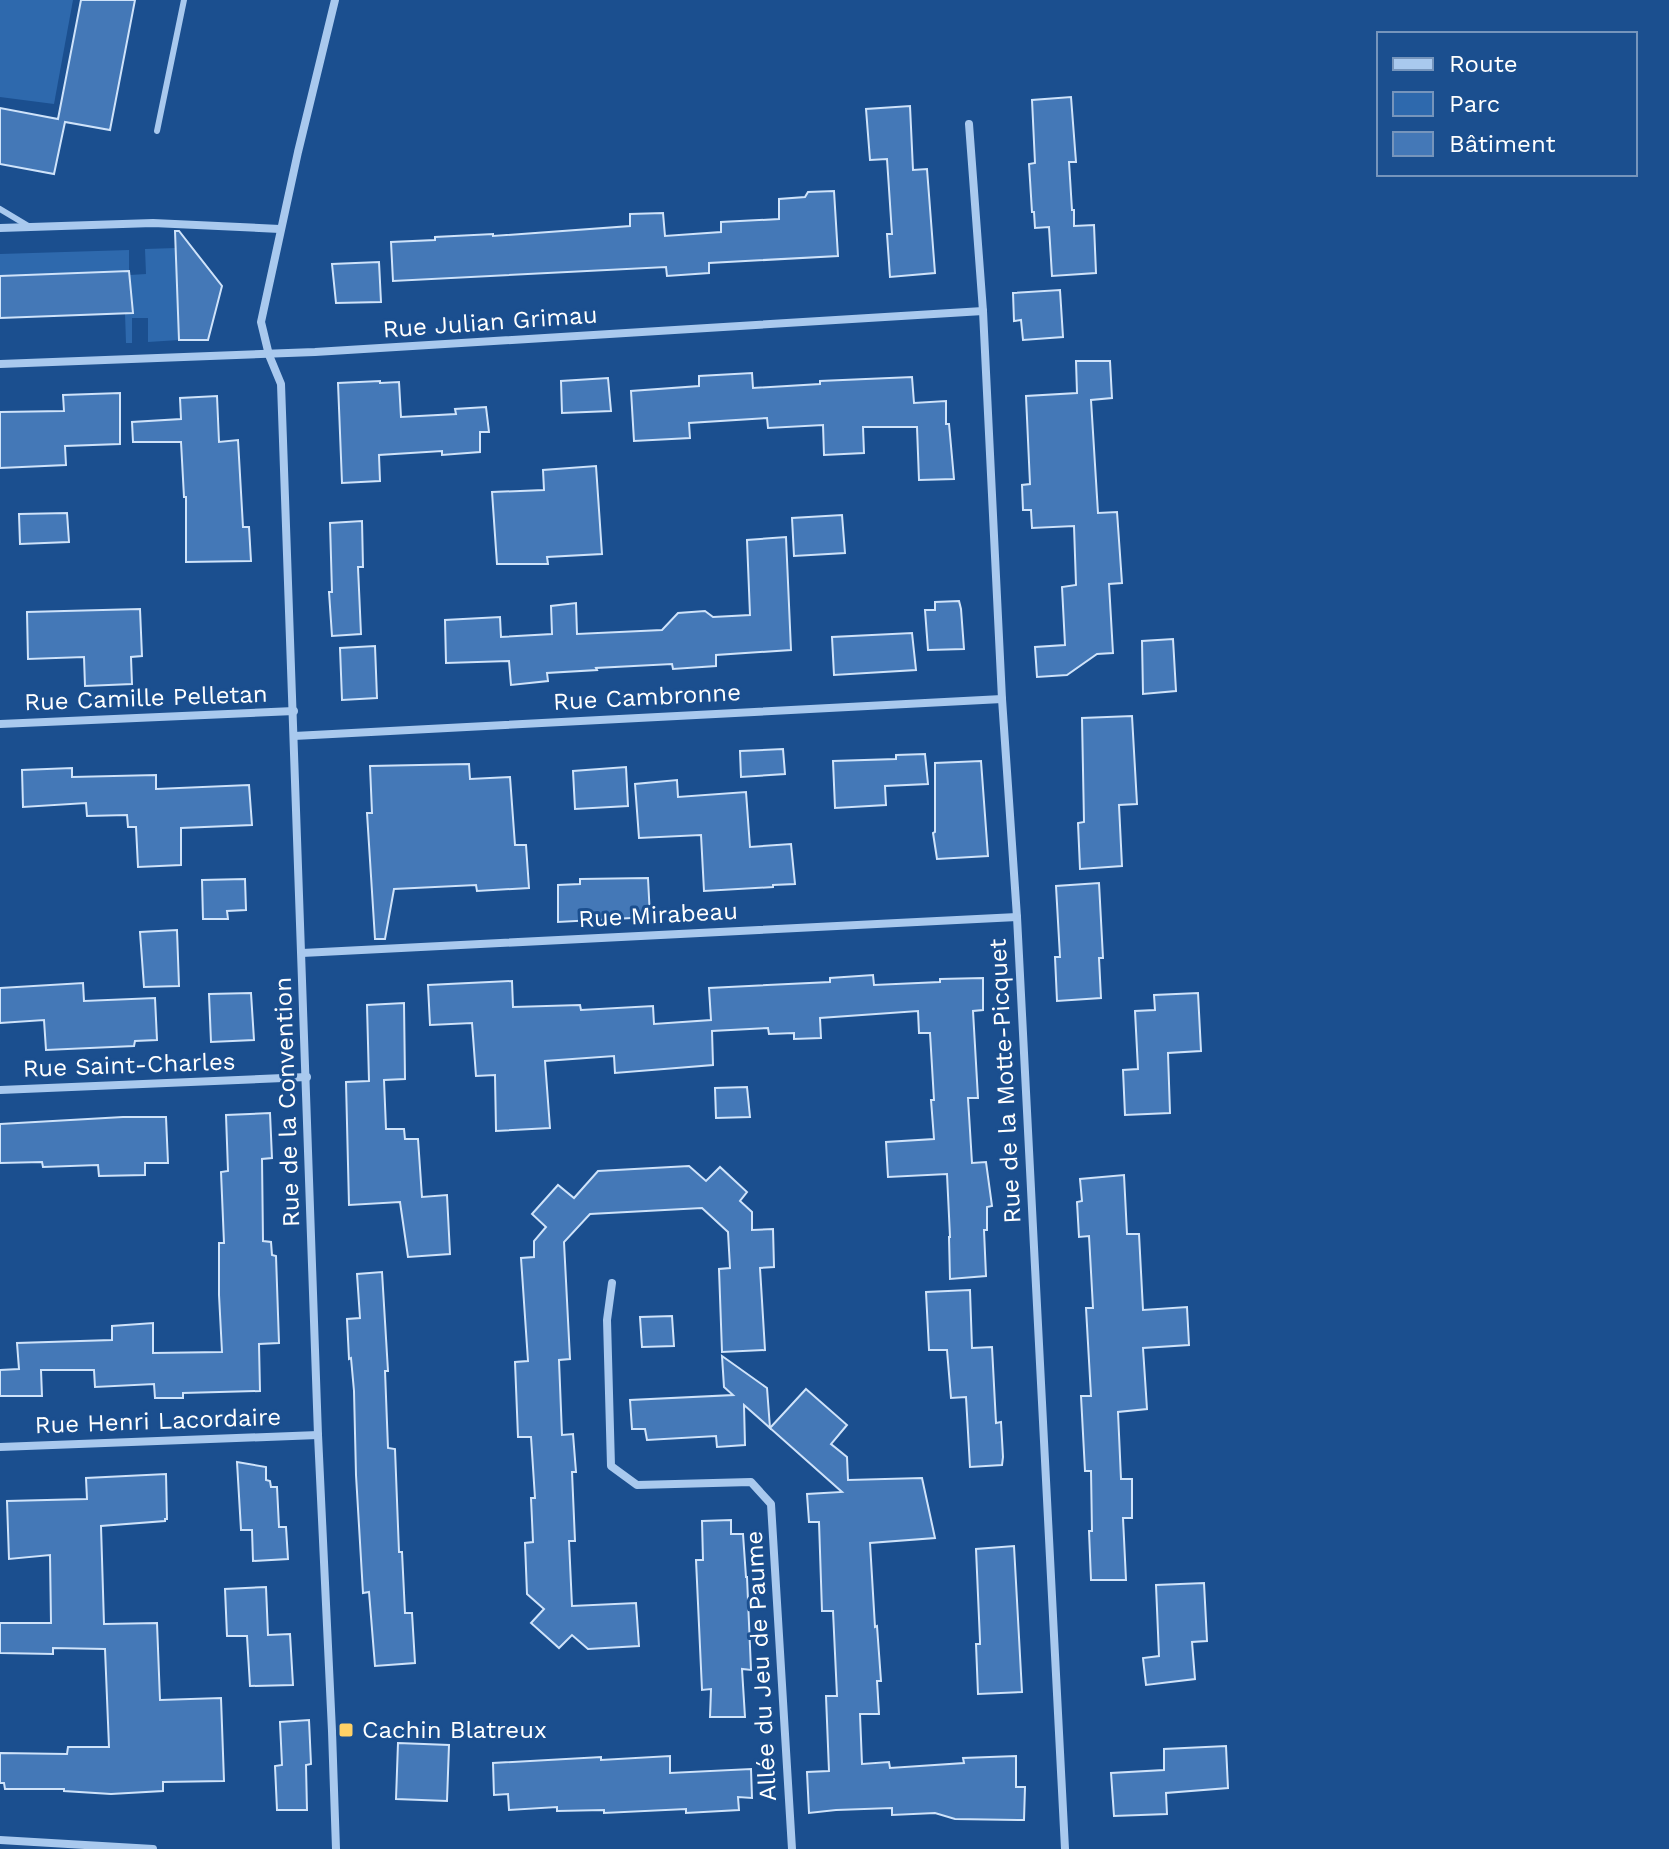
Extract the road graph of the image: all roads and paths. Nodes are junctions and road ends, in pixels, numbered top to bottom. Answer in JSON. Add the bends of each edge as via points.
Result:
{"nodes":[{"id":1,"x":184,"y":0,"type":"edge"},
{"id":2,"x":335,"y":0,"type":"edge"},
{"id":3,"x":969,"y":124,"type":"dead end"},
{"id":4,"x":157,"y":131,"type":"dead end"},
{"id":5,"x":0,"y":209,"type":"edge"},
{"id":6,"x":30,"y":227,"type":"junction"},
{"id":7,"x":0,"y":228,"type":"edge"},
{"id":8,"x":280,"y":229,"type":"junction"},
{"id":9,"x":983,"y":311,"type":"junction"},
{"id":10,"x":269,"y":355,"type":"junction"},
{"id":11,"x":0,"y":364,"type":"edge"},
{"id":12,"x":1002,"y":699,"type":"junction"},
{"id":13,"x":294,"y":711,"type":"junction"},
{"id":14,"x":0,"y":724,"type":"edge"},
{"id":15,"x":294,"y":736,"type":"junction"},
{"id":16,"x":1017,"y":917,"type":"junction"},
{"id":17,"x":302,"y":953,"type":"junction"},
{"id":18,"x":307,"y":1077,"type":"junction"},
{"id":19,"x":0,"y":1090,"type":"edge"},
{"id":20,"x":612,"y":1283,"type":"dead end"},
{"id":21,"x":318,"y":1435,"type":"junction"},
{"id":22,"x":0,"y":1447,"type":"edge"},
{"id":23,"x":0,"y":1840,"type":"edge"},
{"id":24,"x":153,"y":1849,"type":"edge"},
{"id":25,"x":336,"y":1849,"type":"edge"},
{"id":26,"x":792,"y":1849,"type":"edge"},
{"id":27,"x":1065,"y":1849,"type":"edge"}],
"edges":[{"from":1,"to":4,"type":"lane"},
{"from":2,"to":8,"type":"street","name":"Rue de la Convention"},
{"from":3,"to":9,"type":"street","name":"Rue de la Motte-Picquet"},
{"from":5,"to":6,"type":"lane"},
{"from":6,"to":7,"type":"street"},
{"from":6,"to":8,"type":"street","via":[[153,223]]},
{"from":8,"to":10,"type":"street","name":"Rue de la Convention","via":[[261,322]]},
{"from":9,"to":10,"type":"street","name":"Rue Julian Grimau"},
{"from":9,"to":12,"type":"street","name":"Rue de la Motte-Picquet"},
{"from":10,"to":11,"type":"street","name":"Rue Julian Grimau"},
{"from":10,"to":13,"type":"street","name":"Rue de la Convention","via":[[281,384]]},
{"from":12,"to":15,"type":"street","name":"Rue Cambronne"},
{"from":12,"to":16,"type":"street","name":"Rue de la Motte-Picquet"},
{"from":13,"to":14,"type":"street","name":"Rue Camille Pelletan"},
{"from":13,"to":15,"type":"street","name":"Rue de la Convention"},
{"from":15,"to":17,"type":"street","name":"Rue de la Convention"},
{"from":16,"to":17,"type":"street","name":"Rue Mirabeau"},
{"from":16,"to":27,"type":"street","name":"Rue de la Motte-Picquet"},
{"from":17,"to":18,"type":"street","name":"Rue de la Convention"},
{"from":18,"to":19,"type":"street","name":"Rue Saint-Charles"},
{"from":18,"to":21,"type":"street","name":"Rue de la Convention"},
{"from":20,"to":26,"type":"street","name":"Allée du Jeu de Paume","via":[[607,1320],[611,1466],[637,1485],[751,1482],[771,1504]]},
{"from":21,"to":22,"type":"street","name":"Rue Henri Lacordaire"},
{"from":21,"to":25,"type":"street","name":"Rue de la Convention"},
{"from":23,"to":24,"type":"street"}]}
